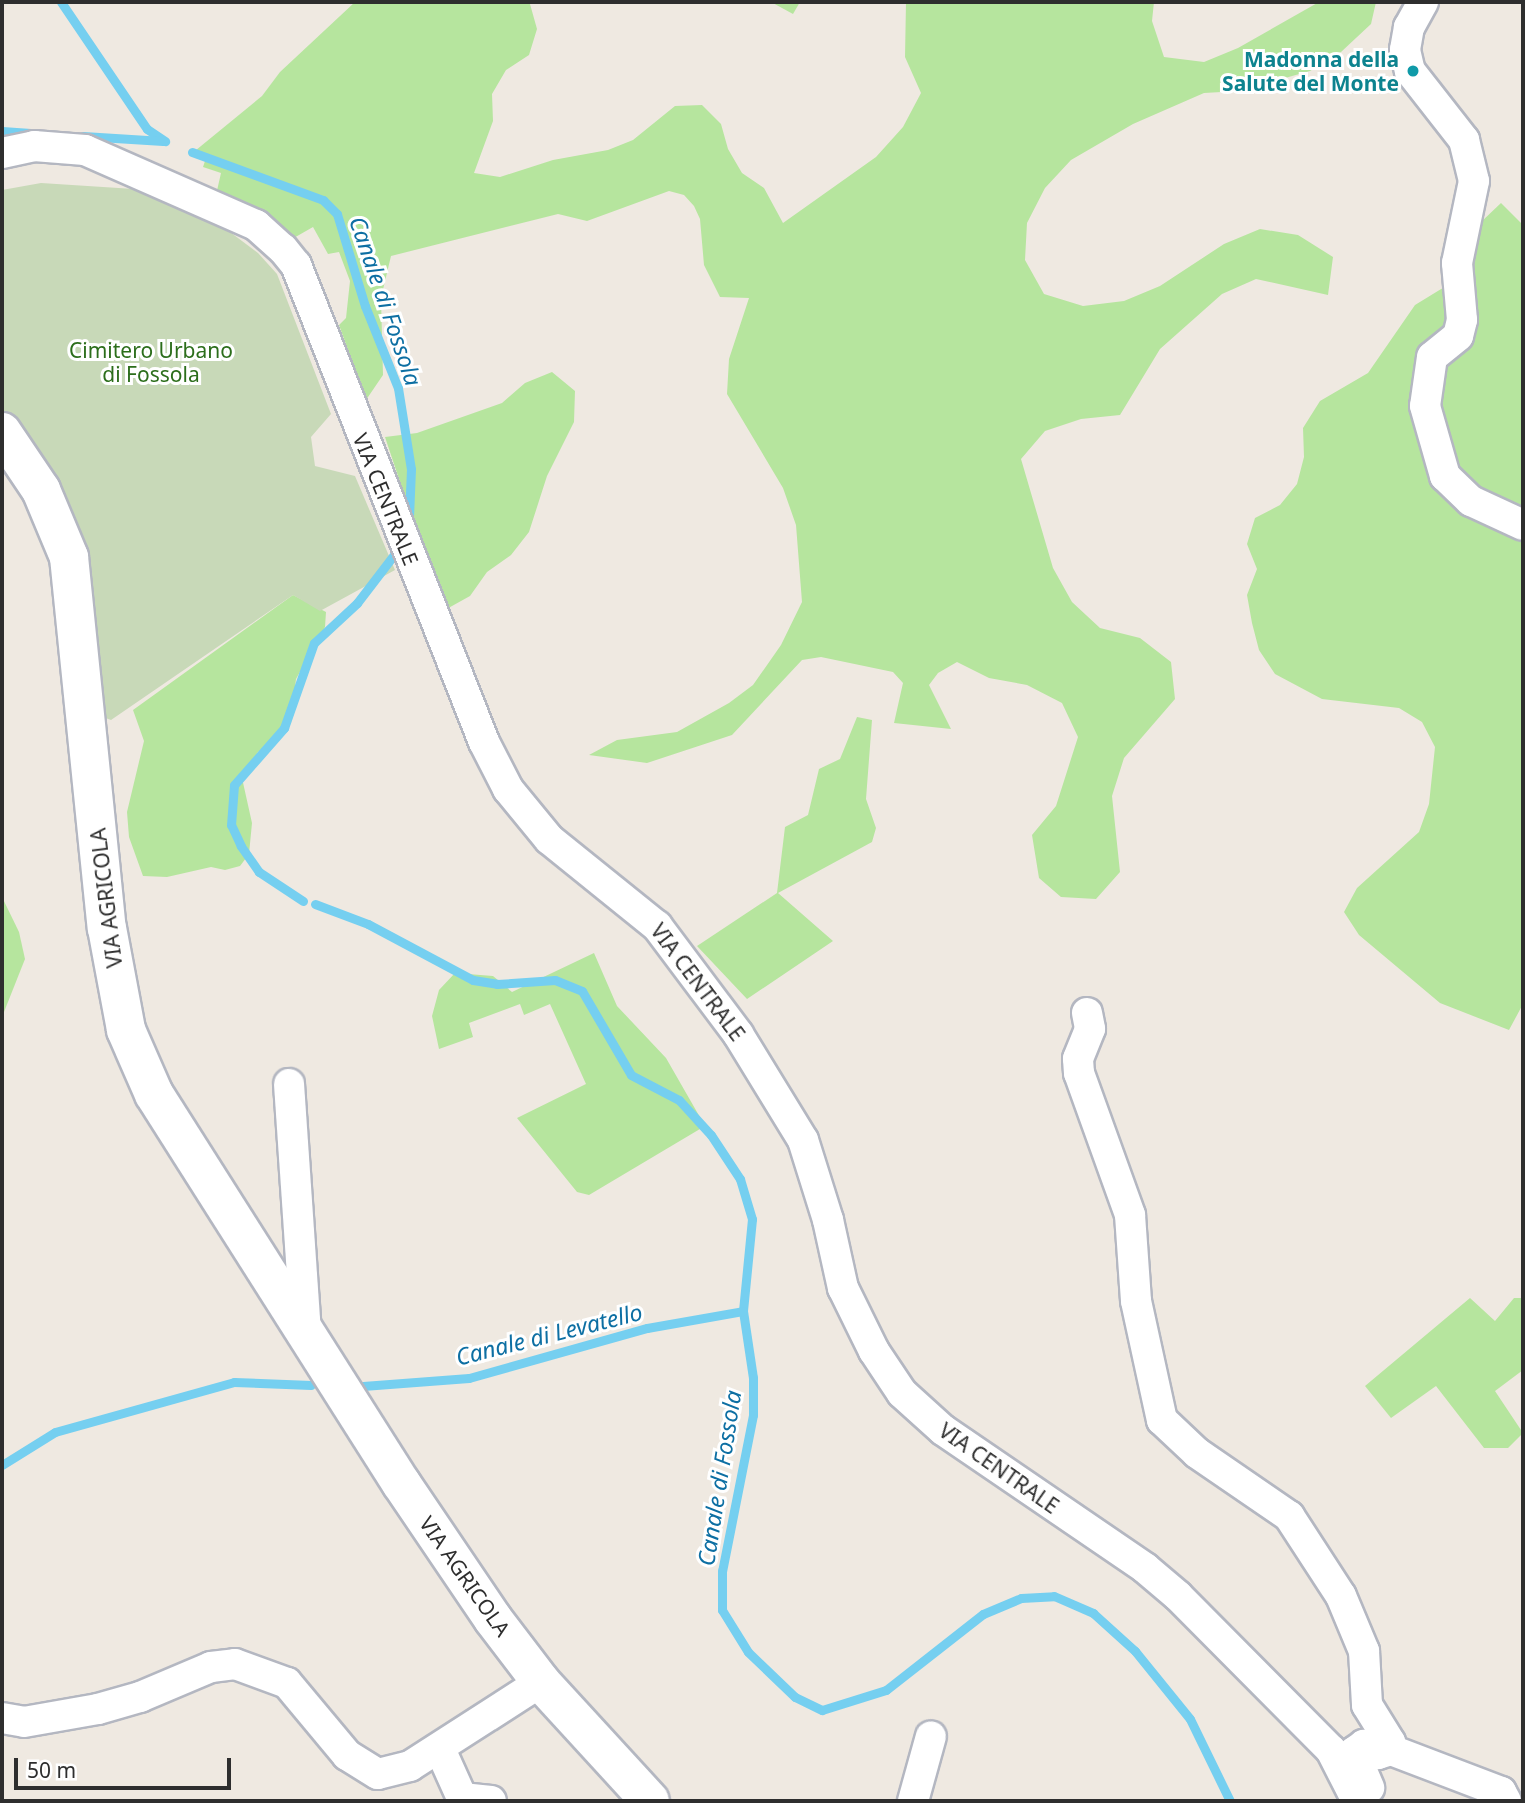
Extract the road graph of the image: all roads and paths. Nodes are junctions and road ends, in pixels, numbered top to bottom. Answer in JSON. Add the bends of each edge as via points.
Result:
{"nodes":[{"id":1,"x":1423,"y":2,"type":"edge"},
{"id":2,"x":2,"y":153,"type":"edge"},
{"id":3,"x":2,"y":432,"type":"edge"},
{"id":4,"x":1523,"y":524,"type":"edge"},
{"id":5,"x":1087,"y":1013,"type":"dead end"},
{"id":6,"x":289,"y":1084,"type":"dead end"},
{"id":7,"x":306,"y":1332,"type":"junction"},
{"id":8,"x":541,"y":1682,"type":"junction"},
{"id":9,"x":2,"y":1718,"type":"edge"},
{"id":10,"x":931,"y":1736,"type":"dead end"},
{"id":11,"x":440,"y":1749,"type":"junction"},
{"id":12,"x":1391,"y":1750,"type":"junction"},
{"id":13,"x":1503,"y":1797,"type":"edge"},
{"id":14,"x":491,"y":1801,"type":"edge"},
{"id":15,"x":650,"y":1801,"type":"edge"},
{"id":16,"x":913,"y":1801,"type":"edge"},
{"id":17,"x":1357,"y":1801,"type":"edge"},
{"id":18,"x":1376,"y":1801,"type":"edge"}],
"edges":[{"from":1,"to":4,"type":"street","via":[[1409,27],[1405,50],[1410,71],[1464,140],[1474,181],[1457,263],[1462,320],[1458,336],[1432,357],[1424,406],[1445,476],[1471,500]]},
{"from":2,"to":17,"type":"street","name":"VIA CENTRALE","via":[[34,146],[85,150],[256,225],[284,248],[296,265],[484,742],[525,815],[657,926],[702,981],[774,1089],[803,1140],[843,1288],[874,1351],[902,1393],[943,1430],[1145,1568],[1178,1596],[1331,1750]]},
{"from":3,"to":7,"type":"street","name":"VIA AGRICOLA","via":[[41,490],[69,557],[107,928],[127,1030],[153,1094]]},
{"from":5,"to":12,"type":"street","via":[[1090,1030],[1078,1059],[1079,1073],[1130,1215],[1136,1301],[1162,1420],[1197,1453],[1289,1516],[1341,1596],[1357,1631],[1364,1651],[1367,1705]]},
{"from":6,"to":7,"type":"street","name":"VIA AGRICOLA"},
{"from":7,"to":8,"type":"street","name":"VIA AGRICOLA","via":[[401,1483]]},
{"from":8,"to":11,"type":"street"},
{"from":8,"to":15,"type":"street","name":"VIA AGRICOLA"},
{"from":9,"to":11,"type":"street","via":[[24,1723],[99,1709],[140,1698],[211,1667],[235,1664],[287,1683],[362,1768],[378,1774],[410,1766]]},
{"from":10,"to":16,"type":"street"},
{"from":11,"to":14,"type":"street","via":[[462,1798]]},
{"from":12,"to":13,"type":"street"},
{"from":12,"to":18,"type":"street","via":[[1378,1754],[1364,1745],[1354,1752]]}]}
